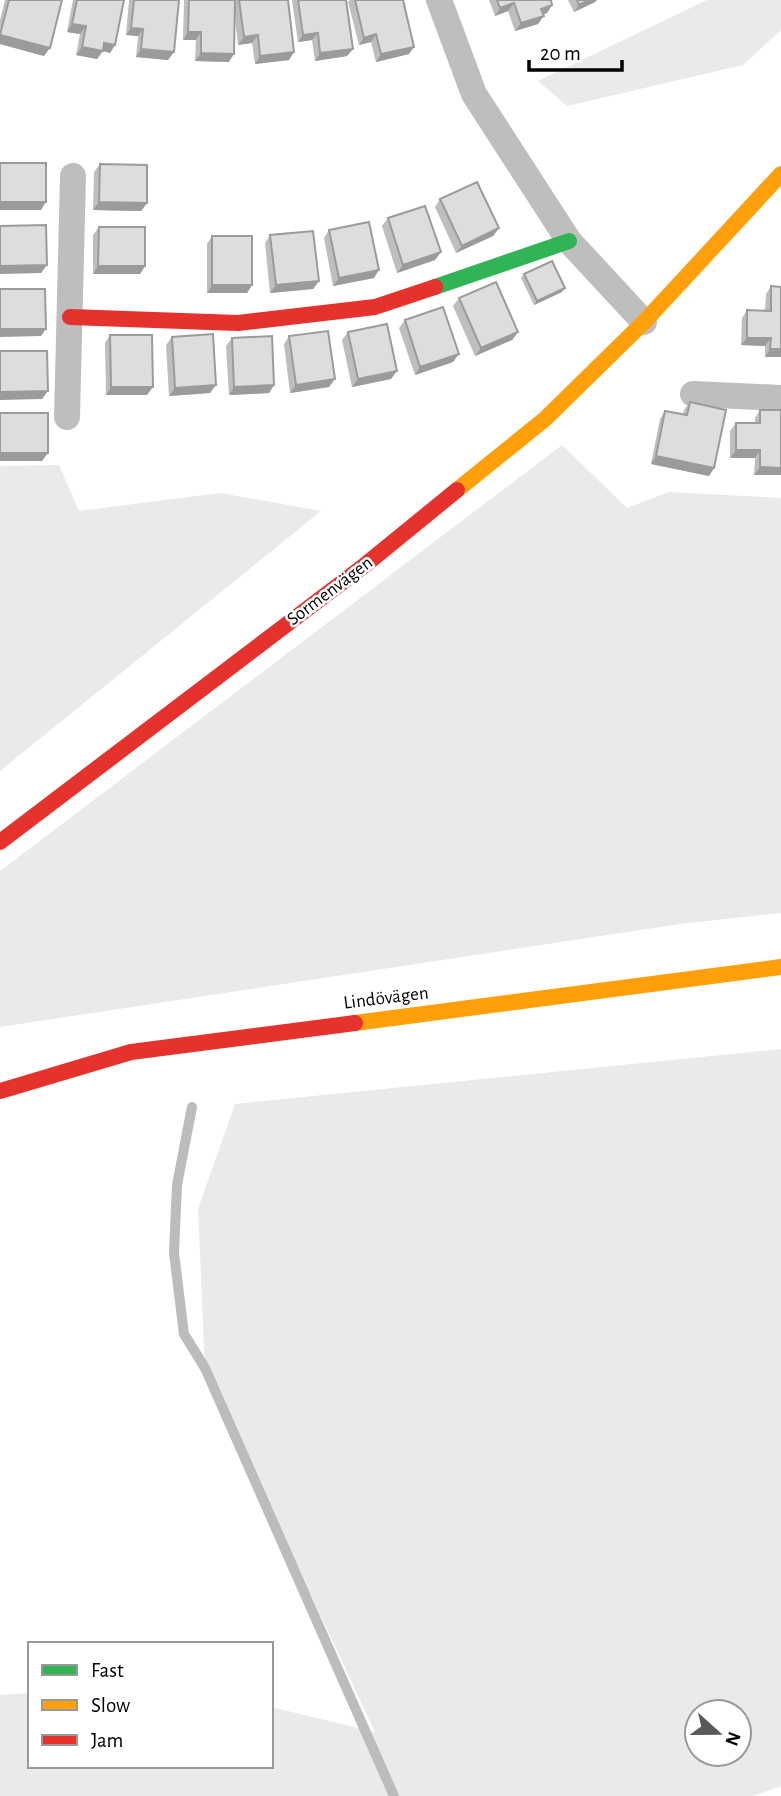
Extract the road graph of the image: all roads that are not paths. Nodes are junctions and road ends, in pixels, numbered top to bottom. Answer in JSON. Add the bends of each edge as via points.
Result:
{"nodes":[{"id":1,"x":439,"y":0,"type":"edge"},
{"id":2,"x":781,"y":174,"type":"edge"},
{"id":3,"x":73,"y":176,"type":"dead end"},
{"id":4,"x":569,"y":242,"type":"junction"},
{"id":5,"x":70,"y":317,"type":"junction"},
{"id":6,"x":644,"y":322,"type":"junction"},
{"id":7,"x":693,"y":394,"type":"dead end"},
{"id":8,"x":781,"y":398,"type":"edge"},
{"id":9,"x":67,"y":417,"type":"dead end"},
{"id":10,"x":0,"y":842,"type":"edge"},
{"id":11,"x":781,"y":967,"type":"edge"},
{"id":12,"x":0,"y":1091,"type":"edge"}],
"edges":[{"from":1,"to":4,"type":"street","via":[[474,94]]},
{"from":2,"to":6,"type":"street","name":"Sormenvägen"},
{"from":3,"to":5,"type":"street"},
{"from":4,"to":5,"type":"street","via":[[376,307],[238,323]]},
{"from":4,"to":6,"type":"street"},
{"from":5,"to":9,"type":"street"},
{"from":6,"to":10,"type":"street","name":"Sormenvägen","via":[[545,419],[375,557]]},
{"from":7,"to":8,"type":"street"},
{"from":11,"to":12,"type":"street","name":"Lindövägen","via":[[131,1052]]}]}
